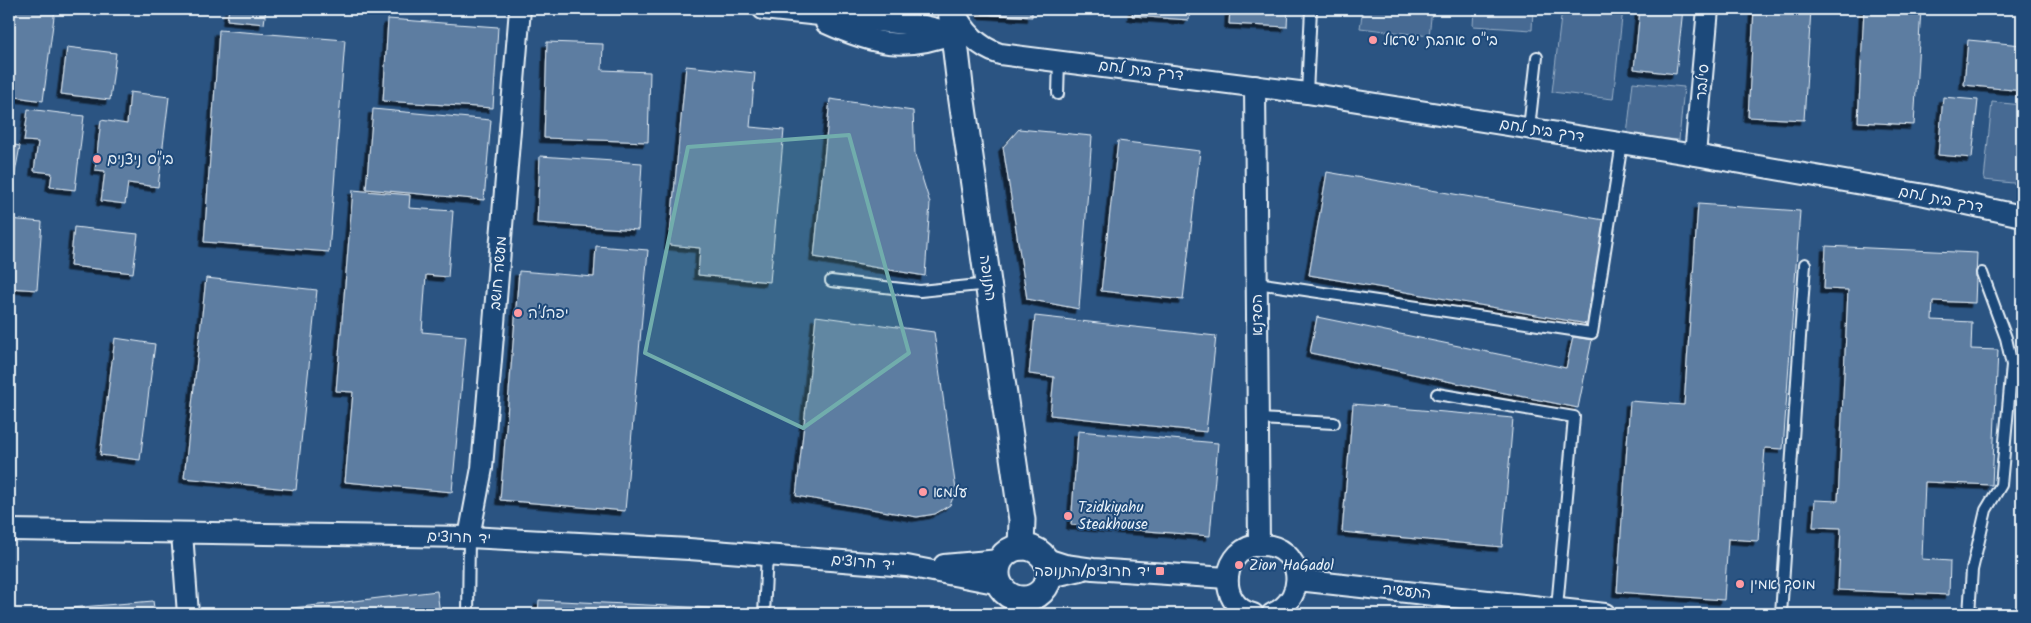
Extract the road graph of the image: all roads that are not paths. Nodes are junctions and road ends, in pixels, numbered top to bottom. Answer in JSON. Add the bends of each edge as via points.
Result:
{"nodes":[{"id":1,"x":520,"y":9,"type":"edge"},
{"id":2,"x":763,"y":9,"type":"edge"},
{"id":3,"x":1311,"y":9,"type":"edge"},
{"id":4,"x":1708,"y":9,"type":"edge"},
{"id":5,"x":952,"y":17,"type":"edge"},
{"id":6,"x":1536,"y":57,"type":"dead end"},
{"id":7,"x":1059,"y":60,"type":"junction"},
{"id":8,"x":1255,"y":86,"type":"junction"},
{"id":9,"x":1307,"y":93,"type":"junction"},
{"id":10,"x":1058,"y":94,"type":"dead end"},
{"id":11,"x":1529,"y":128,"type":"junction"},
{"id":12,"x":1622,"y":143,"type":"junction"},
{"id":13,"x":1696,"y":155,"type":"junction"},
{"id":14,"x":2022,"y":216,"type":"edge"},
{"id":15,"x":1805,"y":264,"type":"dead end"},
{"id":16,"x":1982,"y":273,"type":"dead end"},
{"id":17,"x":831,"y":281,"type":"dead end"},
{"id":18,"x":1257,"y":283,"type":"junction"},
{"id":19,"x":989,"y":284,"type":"junction"},
{"id":20,"x":1437,"y":394,"type":"dead end"},
{"id":21,"x":1259,"y":419,"type":"junction"},
{"id":22,"x":1334,"y":423,"type":"dead end"},
{"id":23,"x":9,"y":530,"type":"edge"},
{"id":24,"x":182,"y":533,"type":"junction"},
{"id":25,"x":470,"y":537,"type":"junction"},
{"id":26,"x":1259,"y":545,"type":"junction"},
{"id":27,"x":1021,"y":547,"type":"junction"},
{"id":28,"x":767,"y":554,"type":"junction"},
{"id":29,"x":1044,"y":558,"type":"junction"},
{"id":30,"x":1093,"y":568,"type":"junction"},
{"id":31,"x":1000,"y":572,"type":"junction"},
{"id":32,"x":1227,"y":578,"type":"junction"},
{"id":33,"x":1298,"y":580,"type":"junction"},
{"id":34,"x":1036,"y":598,"type":"edge"},
{"id":35,"x":1557,"y":608,"type":"junction"},
{"id":36,"x":1522,"y":609,"type":"edge"},
{"id":37,"x":188,"y":614,"type":"edge"},
{"id":38,"x":468,"y":614,"type":"edge"},
{"id":39,"x":764,"y":614,"type":"edge"},
{"id":40,"x":1253,"y":614,"type":"edge"},
{"id":41,"x":1272,"y":614,"type":"edge"},
{"id":42,"x":1605,"y":614,"type":"edge"},
{"id":43,"x":1781,"y":614,"type":"edge"},
{"id":44,"x":1969,"y":614,"type":"edge"}],
"edges":[{"from":1,"to":25,"type":"street","name":"מעשה חושב","via":[[482,468]]},
{"from":2,"to":5,"type":"street","via":[[808,15],[856,36],[892,43],[919,44]]},
{"from":3,"to":9,"type":"lane"},
{"from":4,"to":13,"type":"street","name":"סילבר"},
{"from":5,"to":7,"type":"street","name":"דרך בית לחם","via":[[984,48],[1018,57]]},
{"from":5,"to":19,"type":"street","name":"התנופה"},
{"from":6,"to":11,"type":"lane"},
{"from":7,"to":8,"type":"street","name":"דרך בית לחם"},
{"from":7,"to":10,"type":"lane"},
{"from":8,"to":9,"type":"street","name":"דרך בית לחם"},
{"from":8,"to":18,"type":"street","name":"הסדנא"},
{"from":9,"to":11,"type":"street","name":"דרך בית לחם"},
{"from":11,"to":12,"type":"street","name":"דרך בית לחם"},
{"from":12,"to":13,"type":"street","name":"דרך בית לחם"},
{"from":12,"to":18,"type":"lane","via":[[1592,333]]},
{"from":13,"to":14,"type":"street","name":"דרך בית לחם"},
{"from":15,"to":43,"type":"lane"},
{"from":16,"to":44,"type":"lane","via":[[2006,338],[2012,365],[2002,485],[1986,510],[1972,570]]},
{"from":17,"to":19,"type":"lane","via":[[930,291]]},
{"from":18,"to":21,"type":"street","name":"הסדנא"},
{"from":19,"to":27,"type":"street","name":"התנופה","via":[[1022,520]]},
{"from":20,"to":35,"type":"lane","via":[[1574,418]]},
{"from":21,"to":22,"type":"lane"},
{"from":21,"to":26,"type":"street","name":"הסדנא"},
{"from":23,"to":24,"type":"street","name":"יד חרוצים"},
{"from":24,"to":25,"type":"street","name":"יד חרוצים"},
{"from":24,"to":37,"type":"street"},
{"from":25,"to":28,"type":"street","name":"יד חרוצים"},
{"from":25,"to":38,"type":"lane"},
{"from":26,"to":32,"type":"street","via":[[1238,554],[1231,563]]},
{"from":26,"to":33,"type":"street","via":[[1282,551],[1296,569]]},
{"from":27,"to":29,"type":"street","via":[[1034,550]]},
{"from":27,"to":31,"type":"street","via":[[1009,551]]},
{"from":28,"to":31,"type":"street","name":"יד חרוצים"},
{"from":28,"to":39,"type":"lane"},
{"from":29,"to":30,"type":"street"},
{"from":29,"to":34,"type":"street","via":[[1048,570]]},
{"from":30,"to":32,"type":"street"},
{"from":30,"to":34,"type":"street","via":[[1066,573]]},
{"from":31,"to":34,"type":"street","via":[[1012,596]]},
{"from":32,"to":40,"type":"street","via":[[1231,597],[1238,606]]},
{"from":33,"to":36,"type":"street","name":"התעשיה"},
{"from":33,"to":41,"type":"street","via":[[1290,602]]},
{"from":35,"to":36,"type":"street","name":"התעשיה"},
{"from":35,"to":42,"type":"street","name":"התעשיה"}]}
